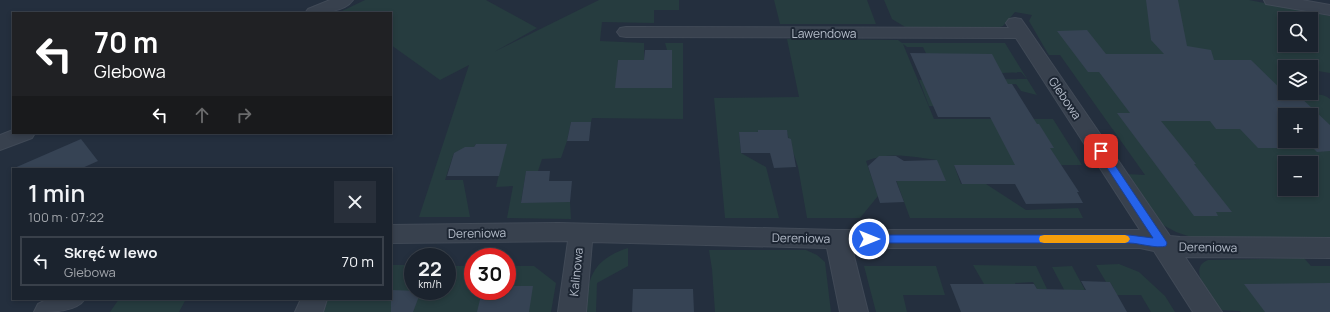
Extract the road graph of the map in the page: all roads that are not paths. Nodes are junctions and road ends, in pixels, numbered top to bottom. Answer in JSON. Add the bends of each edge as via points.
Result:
{"nodes":[{"id":1,"x":345,"y":0,"type":"edge"},
{"id":2,"x":1272,"y":0,"type":"edge"},
{"id":3,"x":1330,"y":10,"type":"edge"},
{"id":4,"x":316,"y":12,"type":"edge"},
{"id":5,"x":1019,"y":28,"type":"joint"},
{"id":6,"x":626,"y":32,"type":"dead end"},
{"id":7,"x":22,"y":134,"type":"edge"},
{"id":8,"x":0,"y":143,"type":"edge"},
{"id":9,"x":581,"y":233,"type":"junction"},
{"id":10,"x":392,"y":234,"type":"edge"},
{"id":11,"x":837,"y":239,"type":"junction"},
{"id":12,"x":1162,"y":243,"type":"junction"},
{"id":13,"x":1330,"y":248,"type":"edge"},
{"id":14,"x":70,"y":300,"type":"edge"},
{"id":15,"x":88,"y":300,"type":"edge"},
{"id":16,"x":314,"y":300,"type":"edge"},
{"id":17,"x":48,"y":312,"type":"edge"},
{"id":18,"x":80,"y":312,"type":"edge"},
{"id":19,"x":309,"y":312,"type":"edge"},
{"id":20,"x":572,"y":312,"type":"edge"},
{"id":21,"x":854,"y":312,"type":"edge"},
{"id":22,"x":1208,"y":312,"type":"edge"}],
"edges":[{"from":1,"to":4,"type":"street"},
{"from":2,"to":3,"type":"street"},
{"from":5,"to":6,"type":"street","name":"Lawendowa"},
{"from":5,"to":12,"type":"street","name":"Glebowa"},
{"from":7,"to":8,"type":"street"},
{"from":9,"to":10,"type":"street","name":"Dereniowa"},
{"from":9,"to":11,"type":"street","name":"Dereniowa"},
{"from":9,"to":20,"type":"street","name":"Kalinowa"},
{"from":11,"to":12,"type":"street","name":"Dereniowa","via":[[1140,239]]},
{"from":11,"to":21,"type":"street"},
{"from":12,"to":13,"type":"street","name":"Dereniowa","via":[[1180,247]]},
{"from":12,"to":22,"type":"street","name":"Glebowa"},
{"from":14,"to":17,"type":"street"},
{"from":15,"to":18,"type":"street"},
{"from":16,"to":19,"type":"street"}]}
